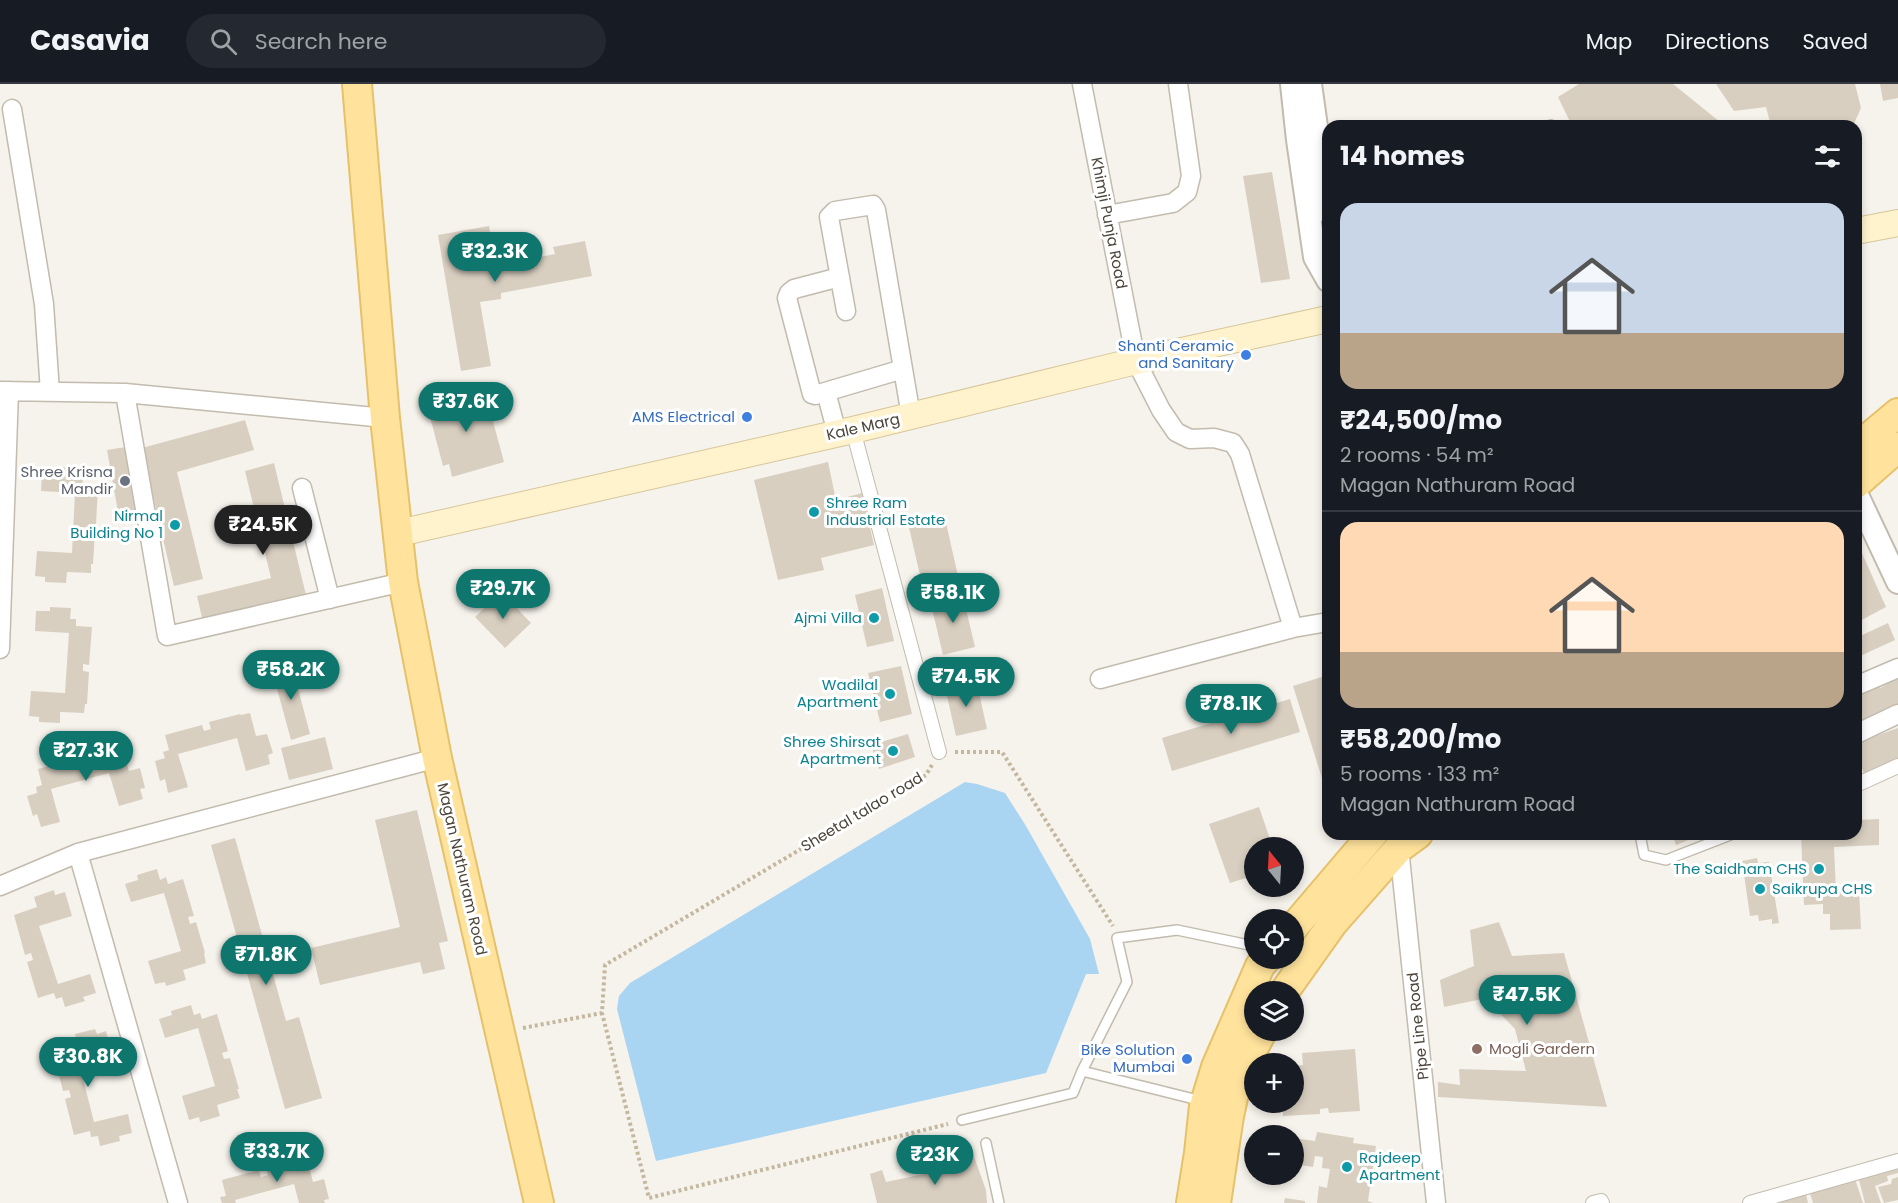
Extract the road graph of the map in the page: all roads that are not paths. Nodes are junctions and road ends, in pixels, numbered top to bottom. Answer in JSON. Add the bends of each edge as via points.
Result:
{"nodes":[{"id":1,"x":357,"y":84,"type":"edge"},
{"id":2,"x":1082,"y":84,"type":"edge"},
{"id":3,"x":1178,"y":84,"type":"edge"},
{"id":4,"x":1292,"y":84,"type":"edge"},
{"id":5,"x":1310,"y":84,"type":"edge"},
{"id":6,"x":12,"y":110,"type":"dead end"},
{"id":7,"x":1321,"y":208,"type":"edge"},
{"id":8,"x":1107,"y":215,"type":"junction"},
{"id":9,"x":1898,"y":223,"type":"edge"},
{"id":10,"x":1862,"y":230,"type":"edge"},
{"id":11,"x":1322,"y":269,"type":"edge"},
{"id":12,"x":840,"y":277,"type":"junction"},
{"id":13,"x":846,"y":311,"type":"dead end"},
{"id":14,"x":1322,"y":320,"type":"edge"},
{"id":15,"x":1136,"y":361,"type":"junction"},
{"id":16,"x":903,"y":369,"type":"junction"},
{"id":17,"x":4,"y":391,"type":"edge"},
{"id":18,"x":50,"y":392,"type":"junction"},
{"id":19,"x":826,"y":392,"type":"junction"},
{"id":20,"x":125,"y":393,"type":"junction"},
{"id":21,"x":1898,"y":412,"type":"edge"},
{"id":22,"x":911,"y":416,"type":"junction"},
{"id":23,"x":386,"y":418,"type":"junction"},
{"id":24,"x":845,"y":432,"type":"junction"},
{"id":25,"x":1862,"y":443,"type":"edge"},
{"id":26,"x":1898,"y":447,"type":"edge"},
{"id":27,"x":1862,"y":479,"type":"edge"},
{"id":28,"x":302,"y":488,"type":"dead end"},
{"id":29,"x":1862,"y":506,"type":"edge"},
{"id":30,"x":399,"y":533,"type":"junction"},
{"id":31,"x":404,"y":582,"type":"junction"},
{"id":32,"x":1898,"y":582,"type":"edge"},
{"id":33,"x":330,"y":599,"type":"junction"},
{"id":34,"x":1322,"y":623,"type":"edge"},
{"id":35,"x":1293,"y":628,"type":"junction"},
{"id":36,"x":0,"y":649,"type":"edge"},
{"id":37,"x":1898,"y":668,"type":"edge"},
{"id":38,"x":1100,"y":679,"type":"dead end"},
{"id":39,"x":1862,"y":683,"type":"edge"},
{"id":40,"x":1898,"y":714,"type":"edge"},
{"id":41,"x":1862,"y":731,"type":"edge"},
{"id":42,"x":939,"y":752,"type":"road end"},
{"id":43,"x":437,"y":758,"type":"junction"},
{"id":44,"x":1898,"y":766,"type":"edge"},
{"id":45,"x":1862,"y":782,"type":"edge"},
{"id":46,"x":1368,"y":840,"type":"edge"},
{"id":47,"x":1641,"y":840,"type":"edge"},
{"id":48,"x":1718,"y":840,"type":"edge"},
{"id":49,"x":1408,"y":841,"type":"edge"},
{"id":50,"x":78,"y":853,"type":"junction"},
{"id":51,"x":0,"y":886,"type":"edge"},
{"id":52,"x":1304,"y":915,"type":"edge"},
{"id":53,"x":1244,"y":944,"type":"edge"},
{"id":54,"x":1259,"y":969,"type":"edge"},
{"id":55,"x":1292,"y":981,"type":"edge"},
{"id":56,"x":1257,"y":1041,"type":"edge"},
{"id":57,"x":1082,"y":1071,"type":"junction"},
{"id":58,"x":1218,"y":1104,"type":"junction"},
{"id":59,"x":962,"y":1120,"type":"road end"},
{"id":60,"x":986,"y":1143,"type":"dead end"},
{"id":61,"x":1898,"y":1161,"type":"edge"},
{"id":62,"x":178,"y":1203,"type":"edge"},
{"id":63,"x":539,"y":1203,"type":"edge"},
{"id":64,"x":999,"y":1203,"type":"edge"},
{"id":65,"x":1191,"y":1203,"type":"edge"},
{"id":66,"x":1216,"y":1203,"type":"edge"},
{"id":67,"x":1436,"y":1203,"type":"edge"},
{"id":68,"x":1593,"y":1203,"type":"edge"},
{"id":69,"x":1602,"y":1203,"type":"edge"},
{"id":70,"x":1750,"y":1203,"type":"edge"}],
"edges":[{"from":1,"to":23,"type":"main road","name":"Magan Nathuram Road"},
{"from":2,"to":8,"type":"street","name":"Khimji Punja Road"},
{"from":3,"to":8,"type":"street","via":[[1191,176],[1187,192],[1173,203]]},
{"from":4,"to":7,"type":"street"},
{"from":5,"to":7,"type":"street"},
{"from":6,"to":18,"type":"street","via":[[44,304]]},
{"from":7,"to":11,"type":"street","via":[[1315,257]]},
{"from":8,"to":15,"type":"street","name":"Khimji Punja Road"},
{"from":9,"to":10,"type":"main road"},
{"from":12,"to":13,"type":"street"},
{"from":12,"to":16,"type":"street","via":[[829,217],[835,211],[873,205]]},
{"from":12,"to":19,"type":"street","via":[[794,289],[787,298],[810,390],[815,395]]},
{"from":14,"to":15,"type":"main road","name":"Kale Marg"},
{"from":15,"to":22,"type":"main road","name":"Kale Marg"},
{"from":15,"to":35,"type":"street","name":"Khimji Punja Road","via":[[1176,432],[1190,439],[1214,438],[1233,443],[1240,454]]},
{"from":16,"to":19,"type":"street"},
{"from":16,"to":22,"type":"street"},
{"from":17,"to":18,"type":"street"},
{"from":17,"to":36,"type":"street"},
{"from":18,"to":20,"type":"street"},
{"from":19,"to":24,"type":"street"},
{"from":20,"to":23,"type":"street"},
{"from":20,"to":33,"type":"street","via":[[167,636]]},
{"from":21,"to":25,"type":"main road"},
{"from":22,"to":24,"type":"main road","name":"Kale Marg"},
{"from":23,"to":30,"type":"main road","name":"Magan Nathuram Road"},
{"from":24,"to":30,"type":"main road","name":"Kale Marg"},
{"from":24,"to":42,"type":"street"},
{"from":26,"to":27,"type":"main road"},
{"from":28,"to":33,"type":"street"},
{"from":29,"to":32,"type":"street"},
{"from":30,"to":31,"type":"main road","name":"Magan Nathuram Road"},
{"from":31,"to":33,"type":"street"},
{"from":31,"to":43,"type":"main road","name":"Magan Nathuram Road"},
{"from":34,"to":35,"type":"street"},
{"from":35,"to":38,"type":"street"},
{"from":37,"to":39,"type":"street"},
{"from":40,"to":41,"type":"street"},
{"from":43,"to":50,"type":"street"},
{"from":43,"to":63,"type":"main road","name":"Magan Nathuram Road"},
{"from":44,"to":45,"type":"street"},
{"from":46,"to":52,"type":"main road"},
{"from":47,"to":48,"type":"lane","via":[[1644,855],[1666,860]]},
{"from":49,"to":55,"type":"main road","via":[[1334,923]]},
{"from":49,"to":67,"type":"street","name":"Pipe Line Road"},
{"from":50,"to":51,"type":"street"},
{"from":50,"to":62,"type":"street"},
{"from":53,"to":57,"type":"lane","via":[[1177,930],[1117,938],[1127,982]]},
{"from":54,"to":58,"type":"main road","via":[[1216,1066]]},
{"from":56,"to":58,"type":"main road"},
{"from":57,"to":58,"type":"lane"},
{"from":57,"to":59,"type":"lane","via":[[1073,1093]]},
{"from":58,"to":65,"type":"main road"},
{"from":58,"to":66,"type":"main road"},
{"from":60,"to":64,"type":"lane"},
{"from":61,"to":70,"type":"street"},
{"from":68,"to":69,"type":"street"}]}
